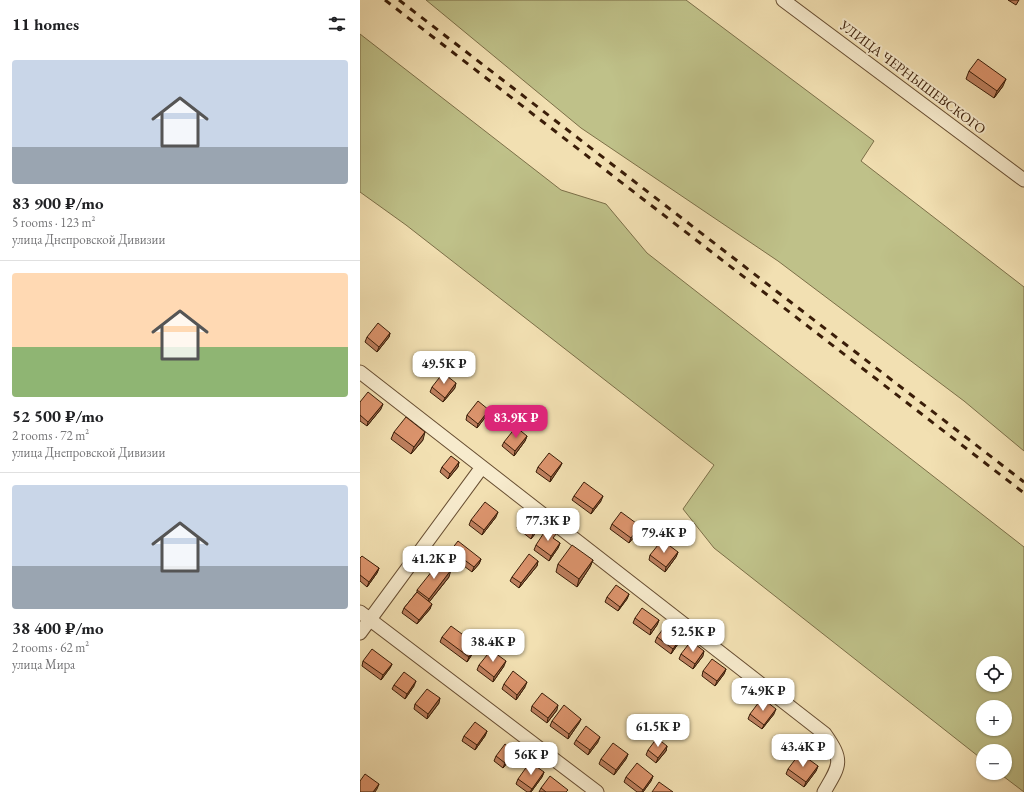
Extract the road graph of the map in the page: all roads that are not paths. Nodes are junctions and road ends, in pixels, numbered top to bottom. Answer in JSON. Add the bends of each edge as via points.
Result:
{"nodes":[{"id":1,"x":783,"y":0,"type":"edge"},
{"id":2,"x":1024,"y":180,"type":"edge"},
{"id":3,"x":360,"y":372,"type":"edge"},
{"id":4,"x":482,"y":467,"type":"junction"},
{"id":5,"x":365,"y":616,"type":"edge"},
{"id":6,"x":360,"y":633,"type":"edge"},
{"id":7,"x":596,"y":792,"type":"edge"},
{"id":8,"x":824,"y":792,"type":"edge"}],
"edges":[{"from":1,"to":2,"type":"street","name":"УЛИЦА ЧЕРНЫШЕВСКОГО"},
{"from":3,"to":4,"type":"street"},
{"from":4,"to":5,"type":"street"},
{"from":4,"to":8,"type":"street","via":[[826,734],[836,750],[839,768]]},
{"from":5,"to":6,"type":"street"},
{"from":5,"to":7,"type":"street"}]}
